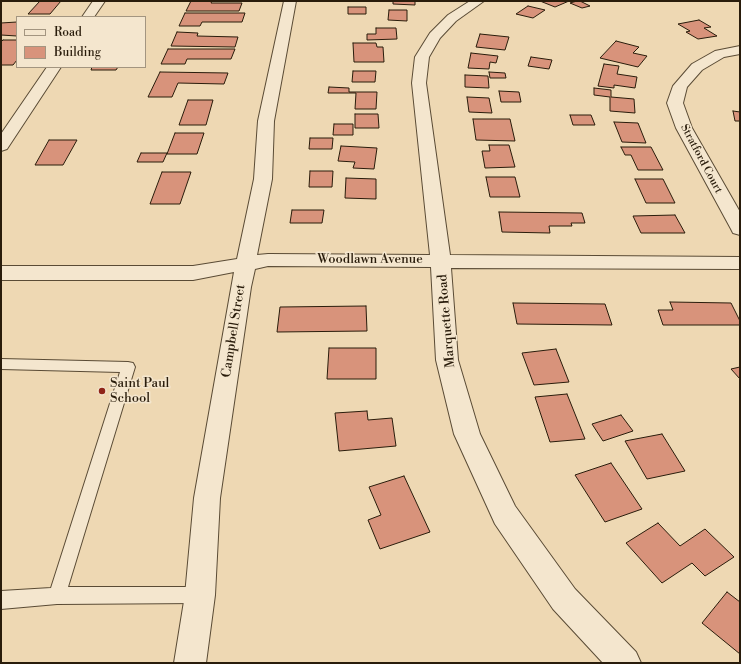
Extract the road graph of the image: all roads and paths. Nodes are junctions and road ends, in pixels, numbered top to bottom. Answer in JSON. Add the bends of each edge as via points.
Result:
{"nodes":[{"id":1,"x":99,"y":1,"type":"edge"},
{"id":2,"x":290,"y":1,"type":"edge"},
{"id":3,"x":478,"y":1,"type":"edge"},
{"id":4,"x":89,"y":16,"type":"edge"},
{"id":5,"x":740,"y":50,"type":"edge"},
{"id":6,"x":53,"y":68,"type":"edge"},
{"id":7,"x":1,"y":146,"type":"edge"},
{"id":8,"x":740,"y":229,"type":"edge"},
{"id":9,"x":441,"y":260,"type":"junction"},
{"id":10,"x":740,"y":263,"type":"edge"},
{"id":11,"x":245,"y":264,"type":"junction"},
{"id":12,"x":1,"y":273,"type":"edge"},
{"id":13,"x":1,"y":364,"type":"edge"},
{"id":14,"x":200,"y":595,"type":"junction"},
{"id":15,"x":57,"y":596,"type":"junction"},
{"id":16,"x":1,"y":600,"type":"edge"},
{"id":17,"x":190,"y":663,"type":"edge"},
{"id":18,"x":624,"y":663,"type":"edge"}],
"edges":[{"from":1,"to":4,"type":"street"},
{"from":2,"to":11,"type":"street","name":"Campbell Street","via":[[266,121],[263,179]]},
{"from":3,"to":9,"type":"street","name":"Marquette Road","via":[[452,18],[435,36],[422,57],[419,83]]},
{"from":5,"to":8,"type":"street","name":"Stratford Court","via":[[720,54],[697,67],[680,86],[675,103],[684,128]]},
{"from":6,"to":7,"type":"street"},
{"from":9,"to":10,"type":"street","name":"Woodlawn Avenue"},
{"from":9,"to":11,"type":"street","name":"Woodlawn Avenue","via":[[268,260]]},
{"from":9,"to":18,"type":"street","name":"Marquette Road","via":[[447,360],[467,434],[505,515],[564,600]]},
{"from":11,"to":12,"type":"street","name":"Woodlawn Avenue","via":[[193,273]]},
{"from":11,"to":14,"type":"street","name":"Campbell Street","via":[[207,498]]},
{"from":13,"to":15,"type":"lane","via":[[128,366]]},
{"from":14,"to":15,"type":"lane"},
{"from":14,"to":17,"type":"street","name":"Campbell Street"},
{"from":15,"to":16,"type":"lane"}]}
